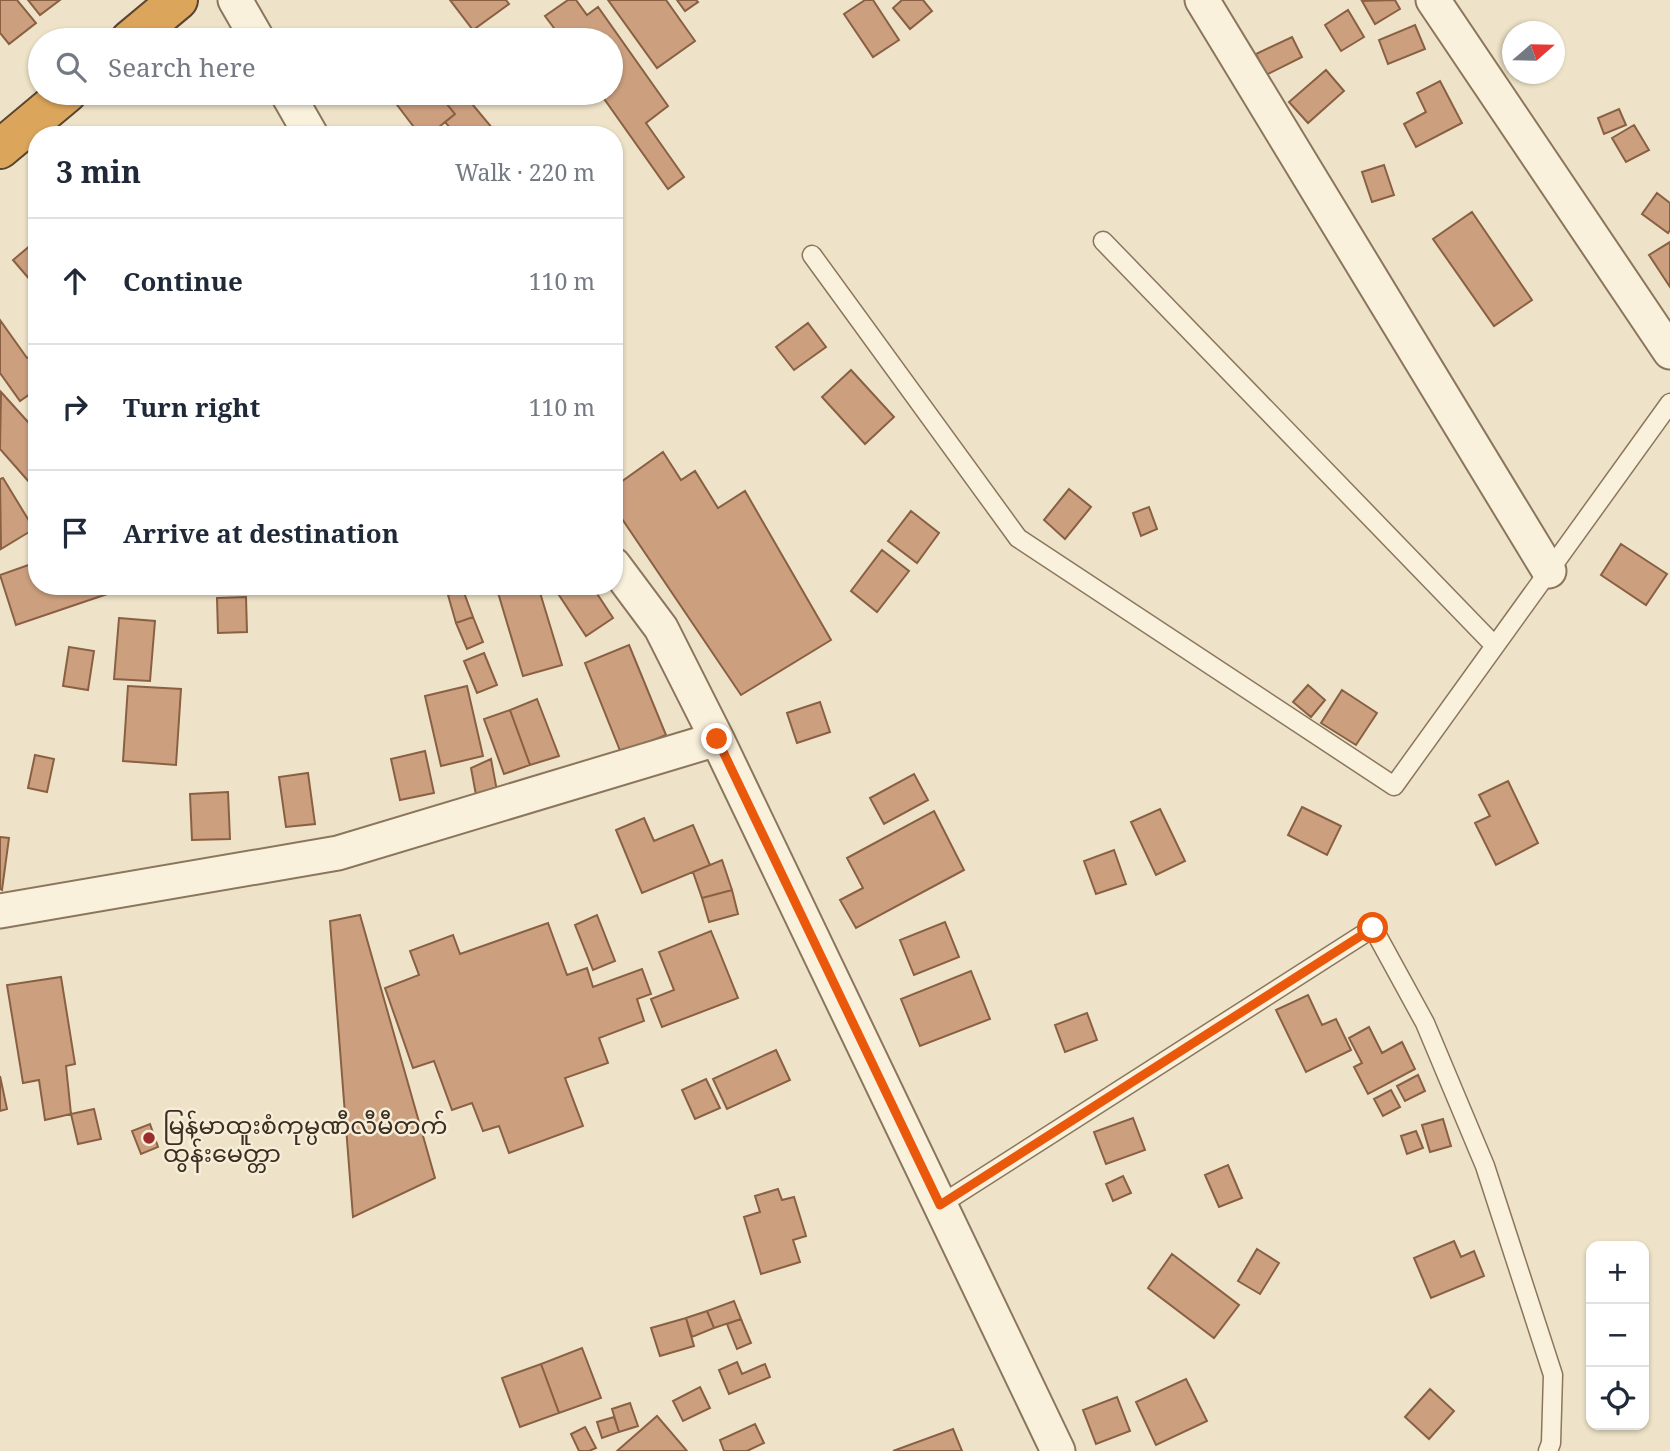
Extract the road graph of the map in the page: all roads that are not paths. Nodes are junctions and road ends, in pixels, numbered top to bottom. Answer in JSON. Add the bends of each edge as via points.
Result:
{"nodes":[{"id":1,"x":178,"y":0,"type":"edge"},
{"id":2,"x":235,"y":0,"type":"edge"},
{"id":3,"x":1202,"y":0,"type":"edge"},
{"id":4,"x":1433,"y":0,"type":"edge"},
{"id":5,"x":144,"y":28,"type":"edge"},
{"id":6,"x":251,"y":28,"type":"edge"},
{"id":7,"x":53,"y":105,"type":"edge"},
{"id":8,"x":294,"y":105,"type":"edge"},
{"id":9,"x":306,"y":126,"type":"edge"},
{"id":10,"x":0,"y":149,"type":"edge"},
{"id":11,"x":1103,"y":241,"type":"dead end"},
{"id":12,"x":812,"y":255,"type":"dead end"},
{"id":13,"x":1670,"y":352,"type":"edge"},
{"id":14,"x":1670,"y":403,"type":"edge"},
{"id":15,"x":1549,"y":571,"type":"junction"},
{"id":16,"x":623,"y":577,"type":"edge"},
{"id":17,"x":1495,"y":646,"type":"junction"},
{"id":18,"x":717,"y":739,"type":"junction"},
{"id":19,"x":0,"y":911,"type":"edge"},
{"id":20,"x":940,"y":1205,"type":"junction"},
{"id":21,"x":1058,"y":1451,"type":"edge"},
{"id":22,"x":1548,"y":1451,"type":"edge"}],
"edges":[{"from":1,"to":5,"type":"highway"},
{"from":2,"to":6,"type":"street"},
{"from":3,"to":15,"type":"street"},
{"from":4,"to":13,"type":"street"},
{"from":7,"to":10,"type":"highway"},
{"from":8,"to":9,"type":"street"},
{"from":11,"to":17,"type":"lane"},
{"from":12,"to":17,"type":"lane","via":[[1018,538],[1394,786]]},
{"from":14,"to":15,"type":"lane"},
{"from":15,"to":17,"type":"lane"},
{"from":16,"to":18,"type":"street","via":[[661,628]]},
{"from":18,"to":19,"type":"street","via":[[338,853]]},
{"from":18,"to":20,"type":"street"},
{"from":20,"to":21,"type":"street"},
{"from":20,"to":22,"type":"lane","via":[[1373,928],[1426,1023],[1485,1166],[1553,1375]]}]}
